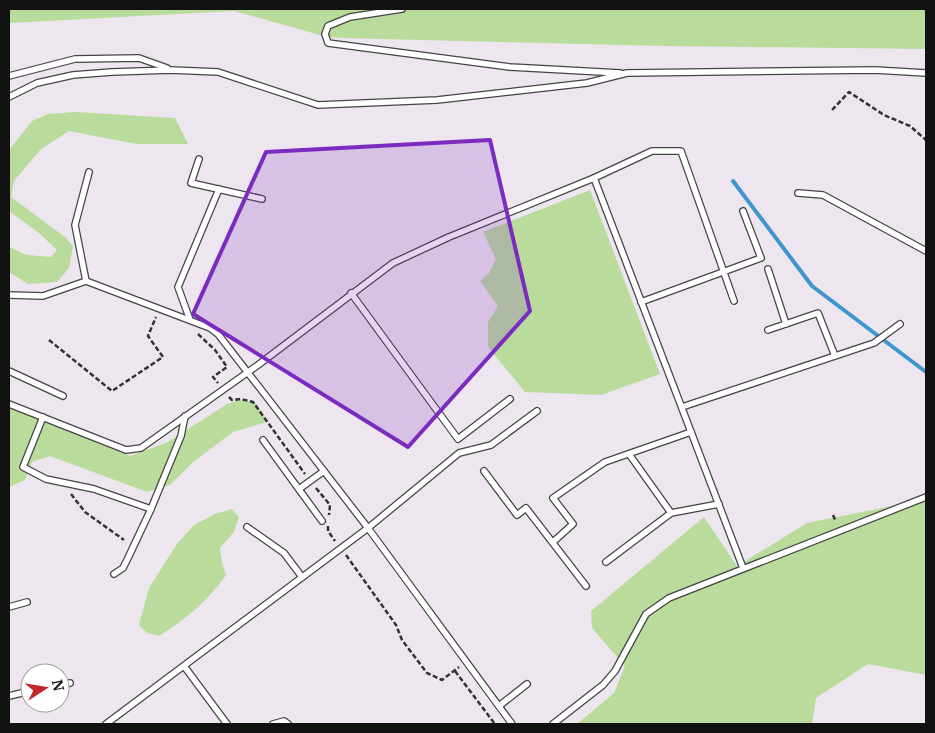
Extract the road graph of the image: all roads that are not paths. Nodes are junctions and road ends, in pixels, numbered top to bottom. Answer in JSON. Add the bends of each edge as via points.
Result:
{"nodes":[{"id":1,"x":402,"y":9,"type":"edge"},
{"id":2,"x":171,"y":70,"type":"junction"},
{"id":3,"x":926,"y":73,"type":"edge"},
{"id":4,"x":627,"y":74,"type":"junction"},
{"id":5,"x":9,"y":76,"type":"edge"},
{"id":6,"x":9,"y":96,"type":"edge"},
{"id":7,"x":199,"y":159,"type":"dead end"},
{"id":8,"x":89,"y":172,"type":"dead end"},
{"id":9,"x":594,"y":178,"type":"junction"},
{"id":10,"x":219,"y":189,"type":"junction"},
{"id":11,"x":798,"y":193,"type":"dead end"},
{"id":12,"x":262,"y":199,"type":"dead end"},
{"id":13,"x":743,"y":210,"type":"dead end"},
{"id":14,"x":926,"y":251,"type":"edge"},
{"id":15,"x":768,"y":269,"type":"dead end"},
{"id":16,"x":722,"y":272,"type":"junction"},
{"id":17,"x":86,"y":281,"type":"junction"},
{"id":18,"x":351,"y":293,"type":"junction"},
{"id":19,"x":9,"y":295,"type":"edge"},
{"id":20,"x":734,"y":301,"type":"dead end"},
{"id":21,"x":641,"y":302,"type":"junction"},
{"id":22,"x":190,"y":320,"type":"junction"},
{"id":23,"x":786,"y":324,"type":"junction"},
{"id":24,"x":900,"y":324,"type":"dead end"},
{"id":25,"x":768,"y":330,"type":"dead end"},
{"id":26,"x":834,"y":356,"type":"junction"},
{"id":27,"x":9,"y":371,"type":"edge"},
{"id":28,"x":246,"y":372,"type":"junction"},
{"id":29,"x":63,"y":396,"type":"dead end"},
{"id":30,"x":510,"y":399,"type":"dead end"},
{"id":31,"x":9,"y":404,"type":"edge"},
{"id":32,"x":682,"y":407,"type":"junction"},
{"id":33,"x":537,"y":411,"type":"dead end"},
{"id":34,"x":185,"y":416,"type":"junction"},
{"id":35,"x":43,"y":417,"type":"junction"},
{"id":36,"x":691,"y":432,"type":"junction"},
{"id":37,"x":263,"y":440,"type":"dead end"},
{"id":38,"x":628,"y":454,"type":"junction"},
{"id":39,"x":324,"y":471,"type":"junction"},
{"id":40,"x":484,"y":471,"type":"dead end"},
{"id":41,"x":299,"y":489,"type":"junction"},
{"id":42,"x":926,"y":496,"type":"edge"},
{"id":43,"x":719,"y":504,"type":"junction"},
{"id":44,"x":151,"y":509,"type":"junction"},
{"id":45,"x":671,"y":513,"type":"junction"},
{"id":46,"x":322,"y":521,"type":"dead end"},
{"id":47,"x":247,"y":527,"type":"dead end"},
{"id":48,"x":368,"y":528,"type":"junction"},
{"id":49,"x":553,"y":542,"type":"junction"},
{"id":50,"x":606,"y":562,"type":"dead end"},
{"id":51,"x":743,"y":568,"type":"junction"},
{"id":52,"x":114,"y":574,"type":"dead end"},
{"id":53,"x":302,"y":578,"type":"junction"},
{"id":54,"x":586,"y":586,"type":"dead end"},
{"id":55,"x":27,"y":602,"type":"dead end"},
{"id":56,"x":9,"y":607,"type":"edge"},
{"id":57,"x":184,"y":666,"type":"junction"},
{"id":58,"x":527,"y":684,"type":"dead end"},
{"id":59,"x":499,"y":706,"type":"junction"},
{"id":60,"x":106,"y":724,"type":"edge"},
{"id":61,"x":227,"y":724,"type":"edge"},
{"id":62,"x":274,"y":724,"type":"edge"},
{"id":63,"x":288,"y":724,"type":"edge"},
{"id":64,"x":512,"y":724,"type":"edge"},
{"id":65,"x":554,"y":724,"type":"edge"}],
"edges":[{"from":1,"to":4,"type":"lane","via":[[350,17],[328,26],[325,34],[328,43],[510,67]]},
{"from":2,"to":4,"type":"lane","via":[[218,72],[318,105],[437,100],[587,83]]},
{"from":2,"to":5,"type":"lane","via":[[139,58],[75,59]]},
{"from":2,"to":6,"type":"lane","via":[[73,75],[37,83]]},
{"from":3,"to":4,"type":"lane","via":[[875,70]]},
{"from":7,"to":10,"type":"lane","via":[[191,183]]},
{"from":8,"to":17,"type":"lane","via":[[75,225]]},
{"from":9,"to":16,"type":"lane","via":[[652,152],[680,151]]},
{"from":9,"to":18,"type":"lane","via":[[393,263]]},
{"from":9,"to":21,"type":"lane"},
{"from":10,"to":12,"type":"lane"},
{"from":10,"to":22,"type":"lane","via":[[178,287]]},
{"from":11,"to":14,"type":"lane","via":[[823,195]]},
{"from":13,"to":16,"type":"lane","via":[[761,258]]},
{"from":15,"to":23,"type":"lane"},
{"from":16,"to":20,"type":"lane"},
{"from":16,"to":21,"type":"lane"},
{"from":17,"to":19,"type":"lane","via":[[43,296]]},
{"from":17,"to":22,"type":"lane"},
{"from":18,"to":28,"type":"lane"},
{"from":18,"to":30,"type":"lane","via":[[458,439]]},
{"from":21,"to":32,"type":"lane"},
{"from":22,"to":28,"type":"lane","via":[[218,334]]},
{"from":23,"to":25,"type":"lane"},
{"from":23,"to":26,"type":"lane","via":[[818,313]]},
{"from":24,"to":26,"type":"lane","via":[[874,343]]},
{"from":26,"to":32,"type":"lane"},
{"from":27,"to":29,"type":"lane"},
{"from":28,"to":34,"type":"lane"},
{"from":28,"to":39,"type":"lane"},
{"from":31,"to":35,"type":"lane"},
{"from":32,"to":36,"type":"lane"},
{"from":33,"to":48,"type":"lane","via":[[491,445],[459,453]]},
{"from":34,"to":35,"type":"lane","via":[[141,448],[126,450]]},
{"from":34,"to":44,"type":"lane","via":[[181,436]]},
{"from":35,"to":44,"type":"lane","via":[[23,467],[46,479],[94,489]]},
{"from":36,"to":38,"type":"lane"},
{"from":36,"to":43,"type":"lane"},
{"from":37,"to":41,"type":"lane"},
{"from":38,"to":45,"type":"lane"},
{"from":38,"to":49,"type":"lane","via":[[605,462],[553,498],[573,524]]},
{"from":39,"to":41,"type":"lane"},
{"from":39,"to":48,"type":"lane"},
{"from":40,"to":49,"type":"lane","via":[[517,515],[526,508]]},
{"from":41,"to":46,"type":"lane"},
{"from":42,"to":51,"type":"lane"},
{"from":43,"to":45,"type":"lane"},
{"from":43,"to":51,"type":"lane"},
{"from":44,"to":52,"type":"lane","via":[[123,568]]},
{"from":45,"to":50,"type":"lane"},
{"from":47,"to":53,"type":"lane","via":[[284,553]]},
{"from":48,"to":53,"type":"lane"},
{"from":48,"to":59,"type":"lane"},
{"from":49,"to":54,"type":"lane"},
{"from":51,"to":65,"type":"lane","via":[[669,598],[646,614],[616,671]]},
{"from":53,"to":57,"type":"lane"},
{"from":55,"to":56,"type":"lane"},
{"from":57,"to":60,"type":"lane"},
{"from":57,"to":61,"type":"lane"},
{"from":58,"to":59,"type":"lane"},
{"from":59,"to":64,"type":"lane"},
{"from":62,"to":63,"type":"lane","via":[[284,721]]}]}
